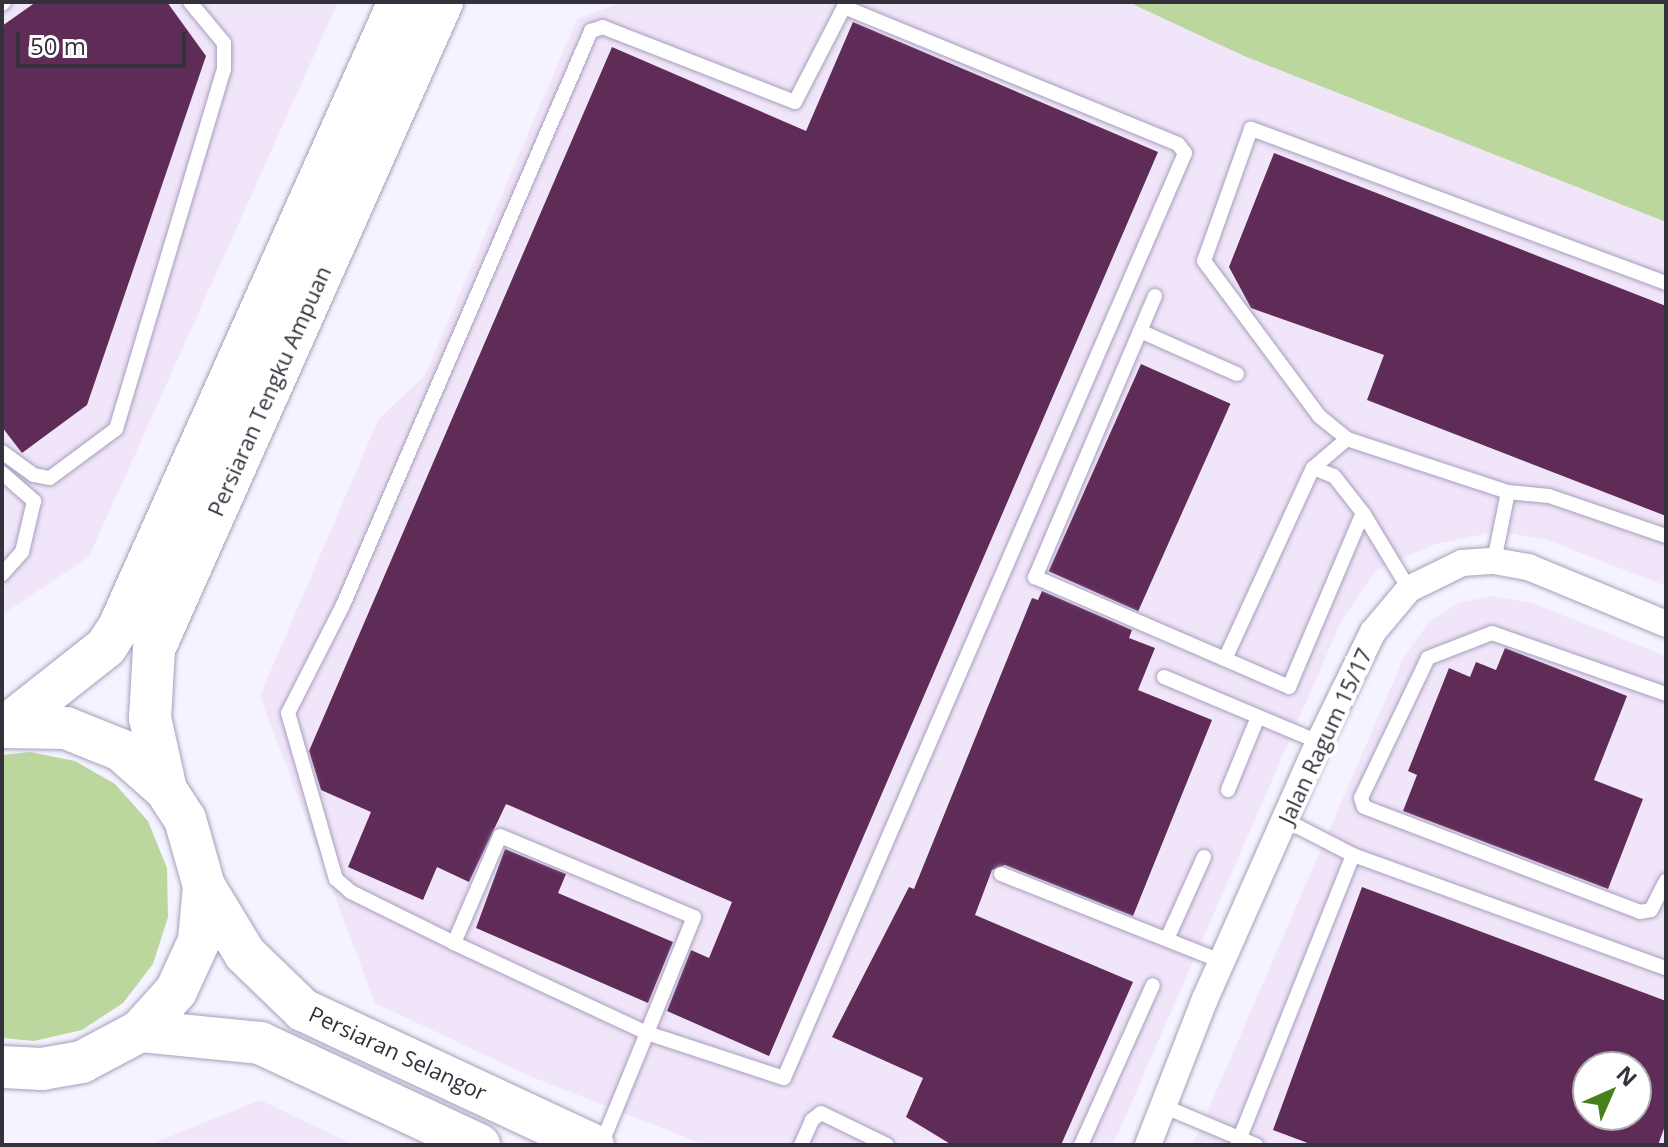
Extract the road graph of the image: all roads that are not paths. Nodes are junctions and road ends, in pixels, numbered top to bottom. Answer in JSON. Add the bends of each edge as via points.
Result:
{"nodes":[{"id":1,"x":190,"y":2,"type":"edge"},
{"id":2,"x":399,"y":2,"type":"edge"},
{"id":3,"x":442,"y":2,"type":"edge"},
{"id":4,"x":1666,"y":283,"type":"edge"},
{"id":5,"x":1155,"y":296,"type":"dead end"},
{"id":6,"x":1140,"y":331,"type":"junction"},
{"id":7,"x":1237,"y":374,"type":"dead end"},
{"id":8,"x":1347,"y":439,"type":"junction"},
{"id":9,"x":2,"y":452,"type":"edge"},
{"id":10,"x":1313,"y":468,"type":"junction"},
{"id":11,"x":2,"y":473,"type":"edge"},
{"id":12,"x":1508,"y":492,"type":"junction"},
{"id":13,"x":1363,"y":513,"type":"junction"},
{"id":14,"x":1666,"y":536,"type":"edge"},
{"id":15,"x":1494,"y":561,"type":"junction"},
{"id":16,"x":2,"y":574,"type":"edge"},
{"id":17,"x":1409,"y":589,"type":"junction"},
{"id":18,"x":1666,"y":624,"type":"edge"},
{"id":19,"x":1225,"y":659,"type":"junction"},
{"id":20,"x":1164,"y":677,"type":"dead end"},
{"id":21,"x":1666,"y":694,"type":"edge"},
{"id":22,"x":1258,"y":717,"type":"junction"},
{"id":23,"x":4,"y":726,"type":"edge"},
{"id":24,"x":1319,"y":742,"type":"junction"},
{"id":25,"x":166,"y":790,"type":"junction"},
{"id":26,"x":1228,"y":790,"type":"dead end"},
{"id":27,"x":1285,"y":820,"type":"junction"},
{"id":28,"x":1353,"y":855,"type":"junction"},
{"id":29,"x":1204,"y":857,"type":"dead end"},
{"id":30,"x":1001,"y":874,"type":"dead end"},
{"id":31,"x":1666,"y":881,"type":"edge"},
{"id":32,"x":204,"y":886,"type":"junction"},
{"id":33,"x":1167,"y":939,"type":"junction"},
{"id":34,"x":454,"y":943,"type":"junction"},
{"id":35,"x":1223,"y":962,"type":"junction"},
{"id":36,"x":1666,"y":968,"type":"edge"},
{"id":37,"x":1153,"y":985,"type":"dead end"},
{"id":38,"x":140,"y":1031,"type":"junction"},
{"id":39,"x":647,"y":1033,"type":"junction"},
{"id":40,"x":82,"y":1062,"type":"junction"},
{"id":41,"x":2,"y":1067,"type":"edge"},
{"id":42,"x":2,"y":1096,"type":"edge"},
{"id":43,"x":1163,"y":1106,"type":"junction"},
{"id":44,"x":1237,"y":1142,"type":"edge"},
{"id":45,"x":479,"y":1145,"type":"edge"},
{"id":46,"x":593,"y":1145,"type":"edge"},
{"id":47,"x":601,"y":1145,"type":"edge"},
{"id":48,"x":801,"y":1145,"type":"edge"},
{"id":49,"x":887,"y":1145,"type":"edge"},
{"id":50,"x":1081,"y":1145,"type":"edge"},
{"id":51,"x":1148,"y":1145,"type":"edge"},
{"id":52,"x":1256,"y":1145,"type":"edge"}],
"edges":[{"from":1,"to":9,"type":"lane","via":[[224,43],[224,69],[116,429],[50,478],[34,475]]},
{"from":2,"to":23,"type":"main road","name":"Persiaran Tengku Ampuan","via":[[119,627],[106,647]]},
{"from":3,"to":25,"type":"main road","name":"Persiaran Tengku Ampuan","via":[[154,649],[150,718]]},
{"from":4,"to":8,"type":"lane","via":[[1251,129],[1204,261],[1319,416]]},
{"from":5,"to":6,"type":"lane"},
{"from":6,"to":7,"type":"lane"},
{"from":6,"to":19,"type":"lane","via":[[1035,577]]},
{"from":8,"to":10,"type":"lane"},
{"from":8,"to":12,"type":"lane"},
{"from":10,"to":13,"type":"lane","via":[[1334,476]]},
{"from":10,"to":19,"type":"lane"},
{"from":11,"to":16,"type":"lane","via":[[34,501],[22,552]]},
{"from":12,"to":14,"type":"lane","via":[[1549,496]]},
{"from":12,"to":15,"type":"lane"},
{"from":13,"to":17,"type":"lane"},
{"from":13,"to":19,"type":"lane","via":[[1289,687]]},
{"from":15,"to":17,"type":"street","name":"Jalan Ragum 15/17","via":[[1462,563]]},
{"from":15,"to":18,"type":"street","name":"Jalan Ragum 15/17","via":[[1528,567]]},
{"from":17,"to":24,"type":"street","name":"Jalan Ragum 15/17","via":[[1373,632]]},
{"from":20,"to":22,"type":"lane"},
{"from":21,"to":31,"type":"lane","via":[[1492,633],[1428,658],[1361,798],[1364,807],[1640,912],[1651,910]]},
{"from":22,"to":24,"type":"lane"},
{"from":22,"to":26,"type":"lane"},
{"from":23,"to":25,"type":"main road","via":[[80,733],[121,750]]},
{"from":24,"to":27,"type":"street","name":"Jalan Ragum 15/17"},
{"from":25,"to":32,"type":"main road","via":[[185,819]]},
{"from":27,"to":28,"type":"lane"},
{"from":27,"to":35,"type":"street","name":"Jalan Ragum 15/17"},
{"from":28,"to":36,"type":"lane"},
{"from":28,"to":44,"type":"lane"},
{"from":29,"to":33,"type":"lane"},
{"from":30,"to":33,"type":"lane"},
{"from":32,"to":38,"type":"main road","via":[[199,941],[176,991]]},
{"from":32,"to":46,"type":"main road","name":"Persiaran Selangor","via":[[245,954],[303,1010]]},
{"from":33,"to":35,"type":"lane"},
{"from":34,"to":39,"type":"lane"},
{"from":34,"to":39,"type":"lane","via":[[500,836],[694,917]]},
{"from":34,"to":39,"type":"lane","via":[[351,892],[336,879],[288,713],[343,605],[591,31],[603,27],[795,102],[844,7],[1178,144],[1185,153],[784,1078]]},
{"from":35,"to":43,"type":"street","name":"Jalan Ragum 15/17"},
{"from":37,"to":50,"type":"lane"},
{"from":38,"to":40,"type":"main road"},
{"from":38,"to":45,"type":"main road","via":[[260,1043]]},
{"from":39,"to":47,"type":"lane"},
{"from":40,"to":41,"type":"main road","via":[[42,1069]]},
{"from":40,"to":42,"type":"main road"},
{"from":43,"to":44,"type":"lane"},
{"from":43,"to":51,"type":"street","name":"Jalan Ragum 15/17"},
{"from":44,"to":52,"type":"lane"},
{"from":48,"to":49,"type":"lane","via":[[821,1113]]}]}
